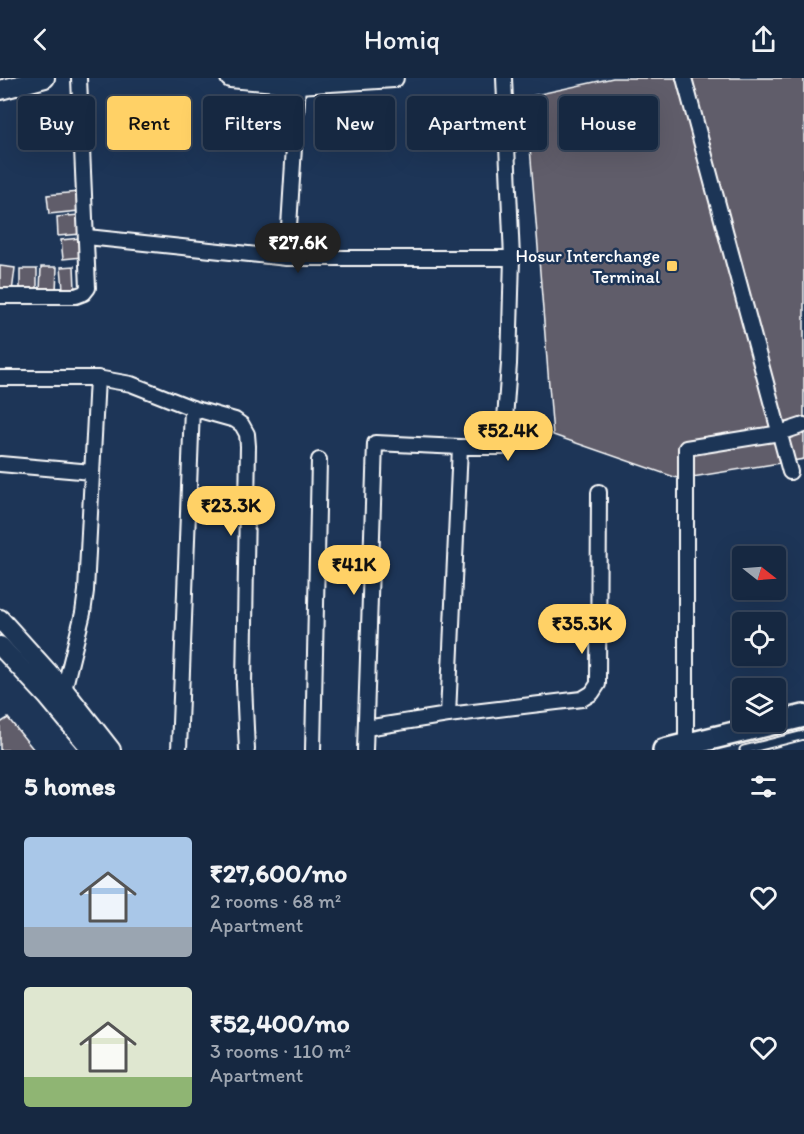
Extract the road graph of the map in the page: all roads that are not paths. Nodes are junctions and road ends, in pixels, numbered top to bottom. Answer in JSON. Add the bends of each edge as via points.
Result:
{"nodes":[{"id":1,"x":45,"y":78,"type":"edge"},
{"id":2,"x":79,"y":78,"type":"edge"},
{"id":3,"x":230,"y":78,"type":"edge"},
{"id":4,"x":394,"y":78,"type":"edge"},
{"id":5,"x":504,"y":78,"type":"edge"},
{"id":6,"x":684,"y":78,"type":"edge"},
{"id":7,"x":298,"y":84,"type":"junction"},
{"id":8,"x":0,"y":90,"type":"edge"},
{"id":9,"x":87,"y":237,"type":"junction"},
{"id":10,"x":287,"y":258,"type":"junction"},
{"id":11,"x":512,"y":258,"type":"junction"},
{"id":12,"x":0,"y":296,"type":"edge"},
{"id":13,"x":0,"y":378,"type":"edge"},
{"id":14,"x":97,"y":378,"type":"junction"},
{"id":15,"x":192,"y":408,"type":"junction"},
{"id":16,"x":804,"y":425,"type":"edge"},
{"id":17,"x":780,"y":433,"type":"junction"},
{"id":18,"x":460,"y":447,"type":"junction"},
{"id":19,"x":319,"y":460,"type":"dead end"},
{"id":20,"x":0,"y":464,"type":"edge"},
{"id":21,"x":92,"y":472,"type":"junction"},
{"id":22,"x":790,"y":472,"type":"dead end"},
{"id":23,"x":599,"y":492,"type":"dead end"},
{"id":24,"x":0,"y":619,"type":"edge"},
{"id":25,"x":0,"y":646,"type":"edge"},
{"id":26,"x":64,"y":690,"type":"junction"},
{"id":27,"x":448,"y":715,"type":"junction"},
{"id":28,"x":804,"y":716,"type":"edge"},
{"id":29,"x":366,"y":728,"type":"junction"},
{"id":30,"x":804,"y":735,"type":"edge"},
{"id":31,"x":686,"y":745,"type":"junction"},
{"id":32,"x":92,"y":750,"type":"edge"},
{"id":33,"x":111,"y":750,"type":"edge"},
{"id":34,"x":179,"y":750,"type":"edge"},
{"id":35,"x":247,"y":750,"type":"edge"},
{"id":36,"x":313,"y":750,"type":"edge"},
{"id":37,"x":364,"y":750,"type":"edge"},
{"id":38,"x":664,"y":750,"type":"edge"},
{"id":39,"x":744,"y":750,"type":"edge"}],
"edges":[{"from":1,"to":8,"type":"main road"},
{"from":2,"to":9,"type":"street"},
{"from":3,"to":7,"type":"main road"},
{"from":4,"to":7,"type":"main road"},
{"from":5,"to":11,"type":"street"},
{"from":6,"to":17,"type":"street"},
{"from":7,"to":10,"type":"street"},
{"from":9,"to":10,"type":"street"},
{"from":9,"to":12,"type":"street","via":[[89,278],[84,293]]},
{"from":10,"to":11,"type":"street"},
{"from":11,"to":18,"type":"street","via":[[503,447]]},
{"from":13,"to":14,"type":"street"},
{"from":14,"to":15,"type":"street","via":[[131,384]]},
{"from":14,"to":21,"type":"street"},
{"from":15,"to":34,"type":"street"},
{"from":15,"to":35,"type":"street","via":[[235,420],[243,424],[247,434]]},
{"from":16,"to":17,"type":"street"},
{"from":17,"to":22,"type":"street"},
{"from":17,"to":31,"type":"street","via":[[686,448]]},
{"from":18,"to":27,"type":"street"},
{"from":18,"to":29,"type":"street","via":[[375,443]]},
{"from":19,"to":36,"type":"street"},
{"from":20,"to":21,"type":"street"},
{"from":21,"to":26,"type":"street","via":[[86,591]]},
{"from":23,"to":27,"type":"street","via":[[598,684],[592,693],[582,699]]},
{"from":24,"to":26,"type":"main road"},
{"from":25,"to":32,"type":"main road"},
{"from":26,"to":33,"type":"main road"},
{"from":27,"to":29,"type":"street"},
{"from":28,"to":31,"type":"main road"},
{"from":29,"to":37,"type":"street"},
{"from":30,"to":39,"type":"lane"},
{"from":31,"to":38,"type":"main road"}]}
